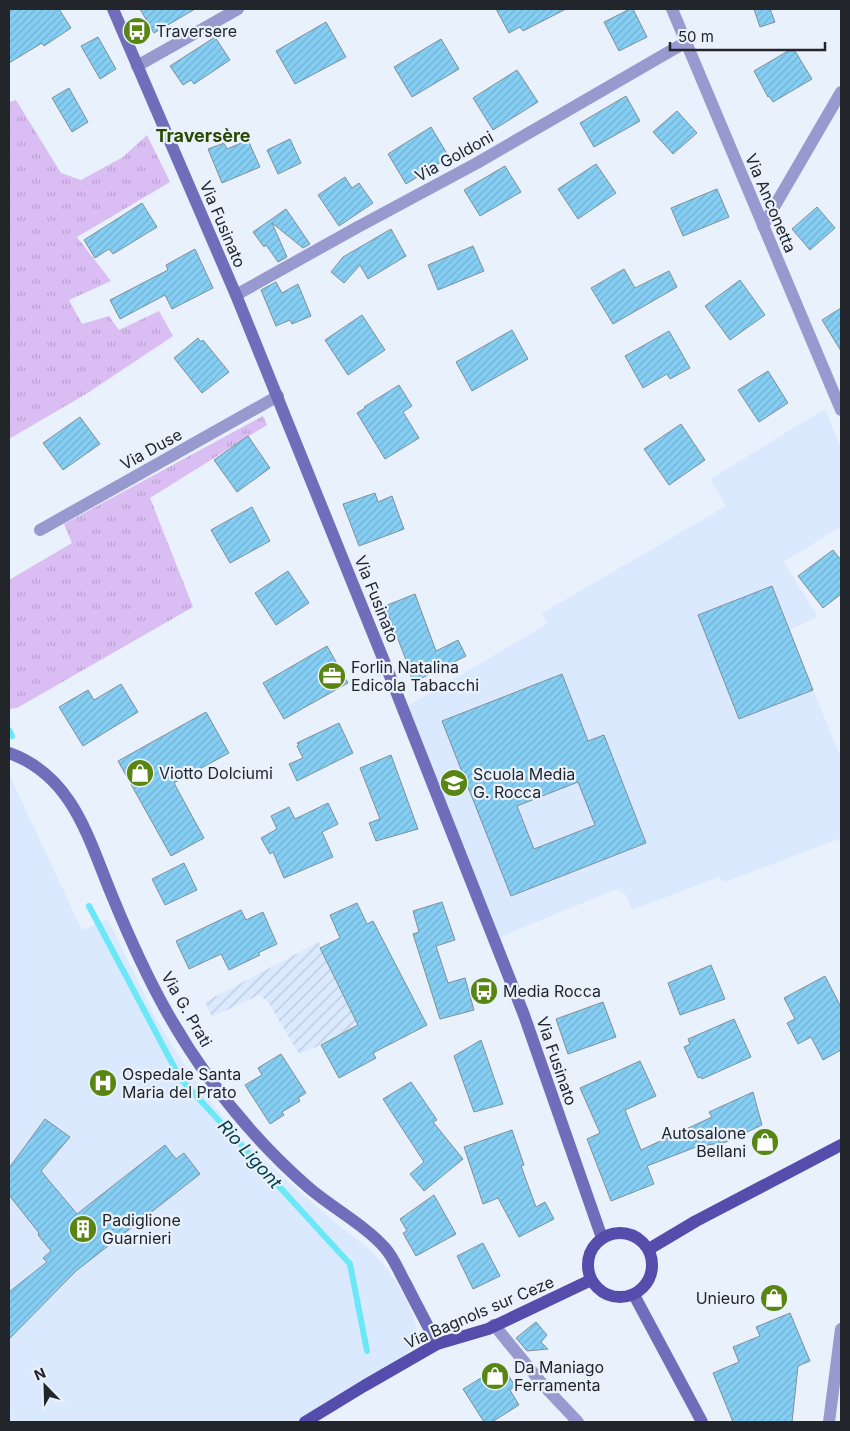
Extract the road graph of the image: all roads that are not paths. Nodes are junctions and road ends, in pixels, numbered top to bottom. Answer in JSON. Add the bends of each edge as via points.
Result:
{"nodes":[{"id":1,"x":113,"y":9,"type":"edge"},
{"id":2,"x":238,"y":9,"type":"edge"},
{"id":3,"x":672,"y":9,"type":"edge"},
{"id":4,"x":686,"y":42,"type":"junction"},
{"id":5,"x":137,"y":66,"type":"junction"},
{"id":6,"x":841,"y":92,"type":"edge"},
{"id":7,"x":763,"y":226,"type":"junction"},
{"id":8,"x":236,"y":295,"type":"junction"},
{"id":9,"x":278,"y":396,"type":"junction"},
{"id":10,"x":841,"y":410,"type":"edge"},
{"id":11,"x":40,"y":530,"type":"dead end"},
{"id":12,"x":9,"y":753,"type":"edge"},
{"id":13,"x":841,"y":1146,"type":"edge"},
{"id":14,"x":602,"y":1238,"type":"junction"},
{"id":15,"x":649,"y":1249,"type":"junction"},
{"id":16,"x":591,"y":1280,"type":"junction"},
{"id":17,"x":634,"y":1295,"type":"junction"},
{"id":18,"x":494,"y":1325,"type":"junction"},
{"id":19,"x":841,"y":1329,"type":"edge"},
{"id":20,"x":437,"y":1344,"type":"junction"},
{"id":21,"x":304,"y":1422,"type":"edge"},
{"id":22,"x":578,"y":1422,"type":"edge"},
{"id":23,"x":702,"y":1422,"type":"edge"},
{"id":24,"x":829,"y":1422,"type":"edge"}],
"edges":[{"from":1,"to":5,"type":"main road","name":"Via Fusinato"},
{"from":2,"to":5,"type":"street"},
{"from":3,"to":4,"type":"street","name":"Via Anconetta"},
{"from":4,"to":7,"type":"street","name":"Via Anconetta"},
{"from":4,"to":8,"type":"street","name":"Via Goldoni","via":[[477,163]]},
{"from":5,"to":8,"type":"main road","name":"Via Fusinato"},
{"from":6,"to":7,"type":"street"},
{"from":7,"to":10,"type":"street","name":"Via Anconetta"},
{"from":8,"to":9,"type":"main road","name":"Via Fusinato"},
{"from":9,"to":11,"type":"street","name":"Via Duse"},
{"from":9,"to":14,"type":"main road","name":"Via Fusinato","via":[[524,1016]]},
{"from":12,"to":20,"type":"main road","name":"Via G. Prati","via":[[34,765],[54,781],[73,807],[153,984],[182,1038],[209,1077],[244,1123],[284,1165],[385,1248]]},
{"from":13,"to":15,"type":"main road"},
{"from":14,"to":15,"type":"main road","via":[[622,1232],[633,1235]]},
{"from":14,"to":16,"type":"main road","via":[[590,1253],[588,1272]]},
{"from":15,"to":17,"type":"main road","via":[[652,1270],[649,1280]]},
{"from":16,"to":17,"type":"main road","via":[[605,1294],[625,1298]]},
{"from":16,"to":18,"type":"main road","name":"Via Bagnols sur Ceze"},
{"from":17,"to":23,"type":"main road"},
{"from":18,"to":20,"type":"main road","name":"Via Bagnols sur Ceze"},
{"from":18,"to":22,"type":"street"},
{"from":19,"to":24,"type":"street"},
{"from":20,"to":21,"type":"main road","name":"Via Bagnols sur Ceze"}]}
